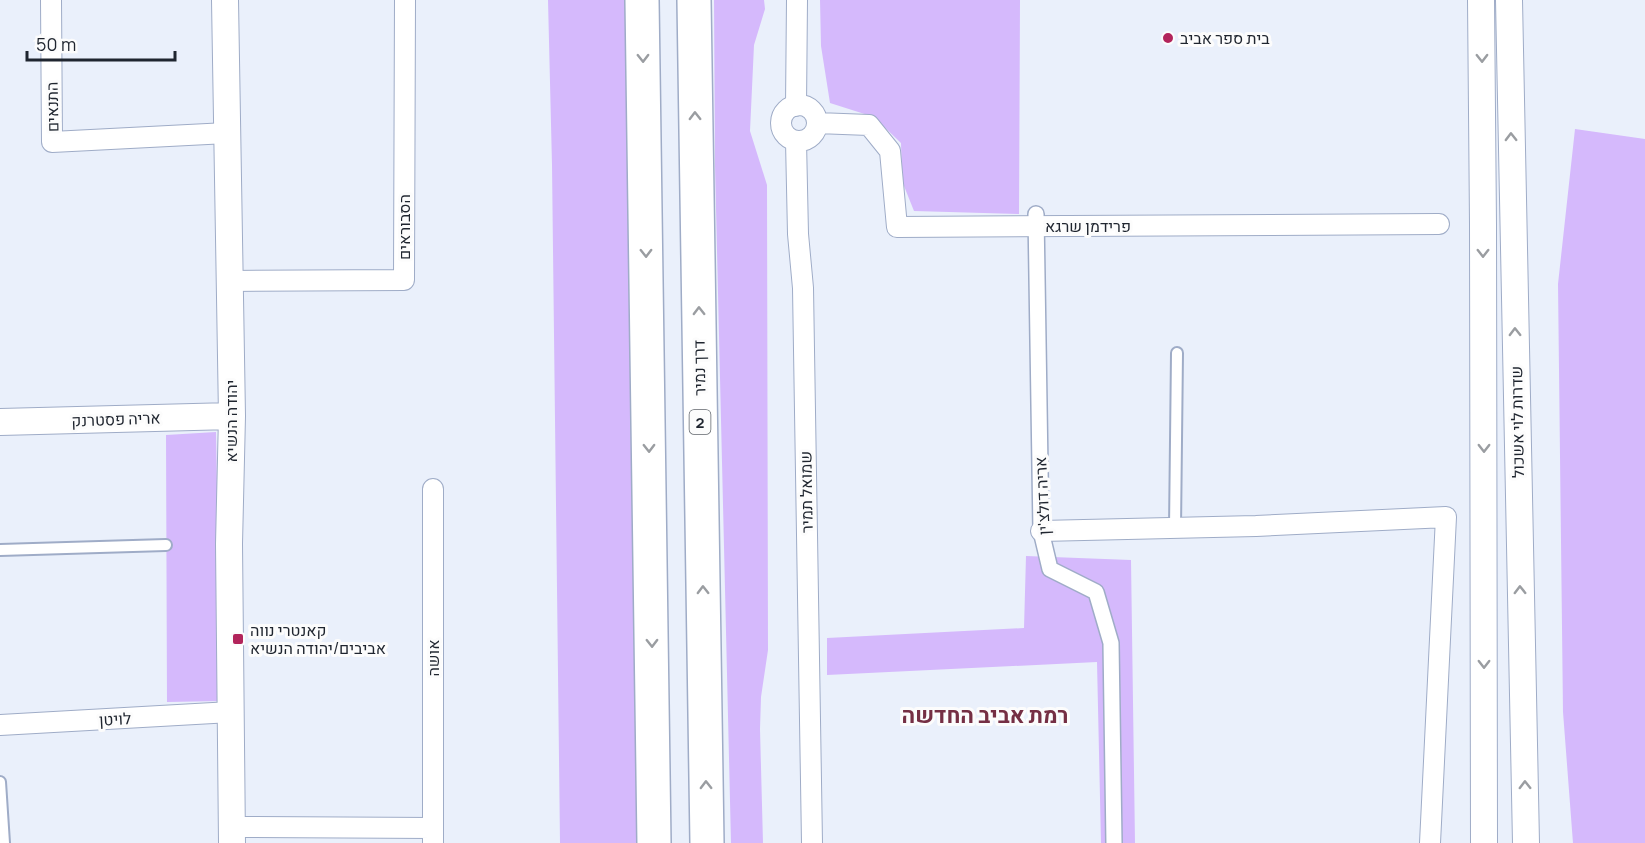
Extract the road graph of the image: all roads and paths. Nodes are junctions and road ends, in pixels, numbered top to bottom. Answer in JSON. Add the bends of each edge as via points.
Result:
{"nodes":[{"id":1,"x":51,"y":0,"type":"edge"},
{"id":2,"x":225,"y":0,"type":"edge"},
{"id":3,"x":405,"y":0,"type":"edge"},
{"id":4,"x":642,"y":0,"type":"edge"},
{"id":5,"x":694,"y":0,"type":"edge"},
{"id":6,"x":797,"y":0,"type":"edge"},
{"id":7,"x":1481,"y":0,"type":"edge"},
{"id":8,"x":1509,"y":0,"type":"edge"},
{"id":9,"x":796,"y":106,"type":"junction"},
{"id":10,"x":817,"y":123,"type":"junction"},
{"id":11,"x":227,"y":133,"type":"junction"},
{"id":12,"x":796,"y":141,"type":"junction"},
{"id":13,"x":1036,"y":220,"type":"junction"},
{"id":14,"x":1440,"y":224,"type":"dead end"},
{"id":15,"x":230,"y":281,"type":"junction"},
{"id":16,"x":1177,"y":352,"type":"dead end"},
{"id":17,"x":232,"y":416,"type":"junction"},
{"id":18,"x":0,"y":422,"type":"edge"},
{"id":19,"x":433,"y":489,"type":"dead end"},
{"id":20,"x":1175,"y":528,"type":"junction"},
{"id":21,"x":1041,"y":531,"type":"junction"},
{"id":22,"x":166,"y":545,"type":"dead end"},
{"id":23,"x":0,"y":550,"type":"edge"},
{"id":24,"x":231,"y":712,"type":"junction"},
{"id":25,"x":0,"y":725,"type":"edge"},
{"id":26,"x":0,"y":782,"type":"edge"},
{"id":27,"x":232,"y":835,"type":"edge"},
{"id":28,"x":433,"y":835,"type":"edge"},
{"id":29,"x":4,"y":843,"type":"edge"},
{"id":30,"x":654,"y":843,"type":"edge"},
{"id":31,"x":707,"y":843,"type":"edge"},
{"id":32,"x":812,"y":843,"type":"edge"},
{"id":33,"x":1114,"y":843,"type":"edge"},
{"id":34,"x":1430,"y":843,"type":"edge"},
{"id":35,"x":1484,"y":843,"type":"edge"},
{"id":36,"x":1526,"y":843,"type":"edge"}],
"edges":[{"from":1,"to":11,"type":"street","name":"התנאים","via":[[52,142]]},
{"from":2,"to":11,"type":"street","name":"יהודה הנשיא"},
{"from":3,"to":15,"type":"street","name":"הסבוראים","via":[[404,280]]},
{"from":4,"to":30,"type":"highway","one_way":true},
{"from":31,"to":5,"type":"highway","name":"דרך נמיר","number":"2","one_way":true},
{"from":6,"to":9,"type":"street"},
{"from":7,"to":35,"type":"street","name":"שדרות לוי אשכול","one_way":true},
{"from":36,"to":8,"type":"street","name":"שדרות לוי אשכול","one_way":true},
{"from":9,"to":10,"type":"street","via":[[813,111]]},
{"from":9,"to":12,"type":"street","via":[[785,112],[781,124],[786,135]]},
{"from":10,"to":12,"type":"street","via":[[811,137]]},
{"from":10,"to":13,"type":"street","name":"פרידמן שרגא","via":[[869,125],[890,151],[897,227]]},
{"from":11,"to":15,"type":"street","name":"יהודה הנשיא"},
{"from":12,"to":32,"type":"street","name":"שמואל תמיר","via":[[803,288]]},
{"from":13,"to":14,"type":"street","name":"פרידמן שרגא"},
{"from":13,"to":21,"type":"street","name":"אריה דולצ'ין"},
{"from":15,"to":17,"type":"street","name":"יהודה הנשיא"},
{"from":16,"to":20,"type":"lane"},
{"from":17,"to":18,"type":"street","name":"אריה פסטרנק"},
{"from":17,"to":24,"type":"street","name":"יהודה הנשיא"},
{"from":19,"to":28,"type":"street","name":"אושה"},
{"from":20,"to":21,"type":"street"},
{"from":20,"to":34,"type":"street","via":[[1446,518]]},
{"from":21,"to":33,"type":"street","name":"אריה דולצ'ין","via":[[1050,568],[1096,592],[1111,643]]},
{"from":22,"to":23,"type":"lane"},
{"from":24,"to":25,"type":"street","name":"לויטן"},
{"from":24,"to":27,"type":"street","name":"יהודה הנשיא"},
{"from":26,"to":29,"type":"lane"},
{"from":27,"to":28,"type":"street","name":"אושה"}]}
